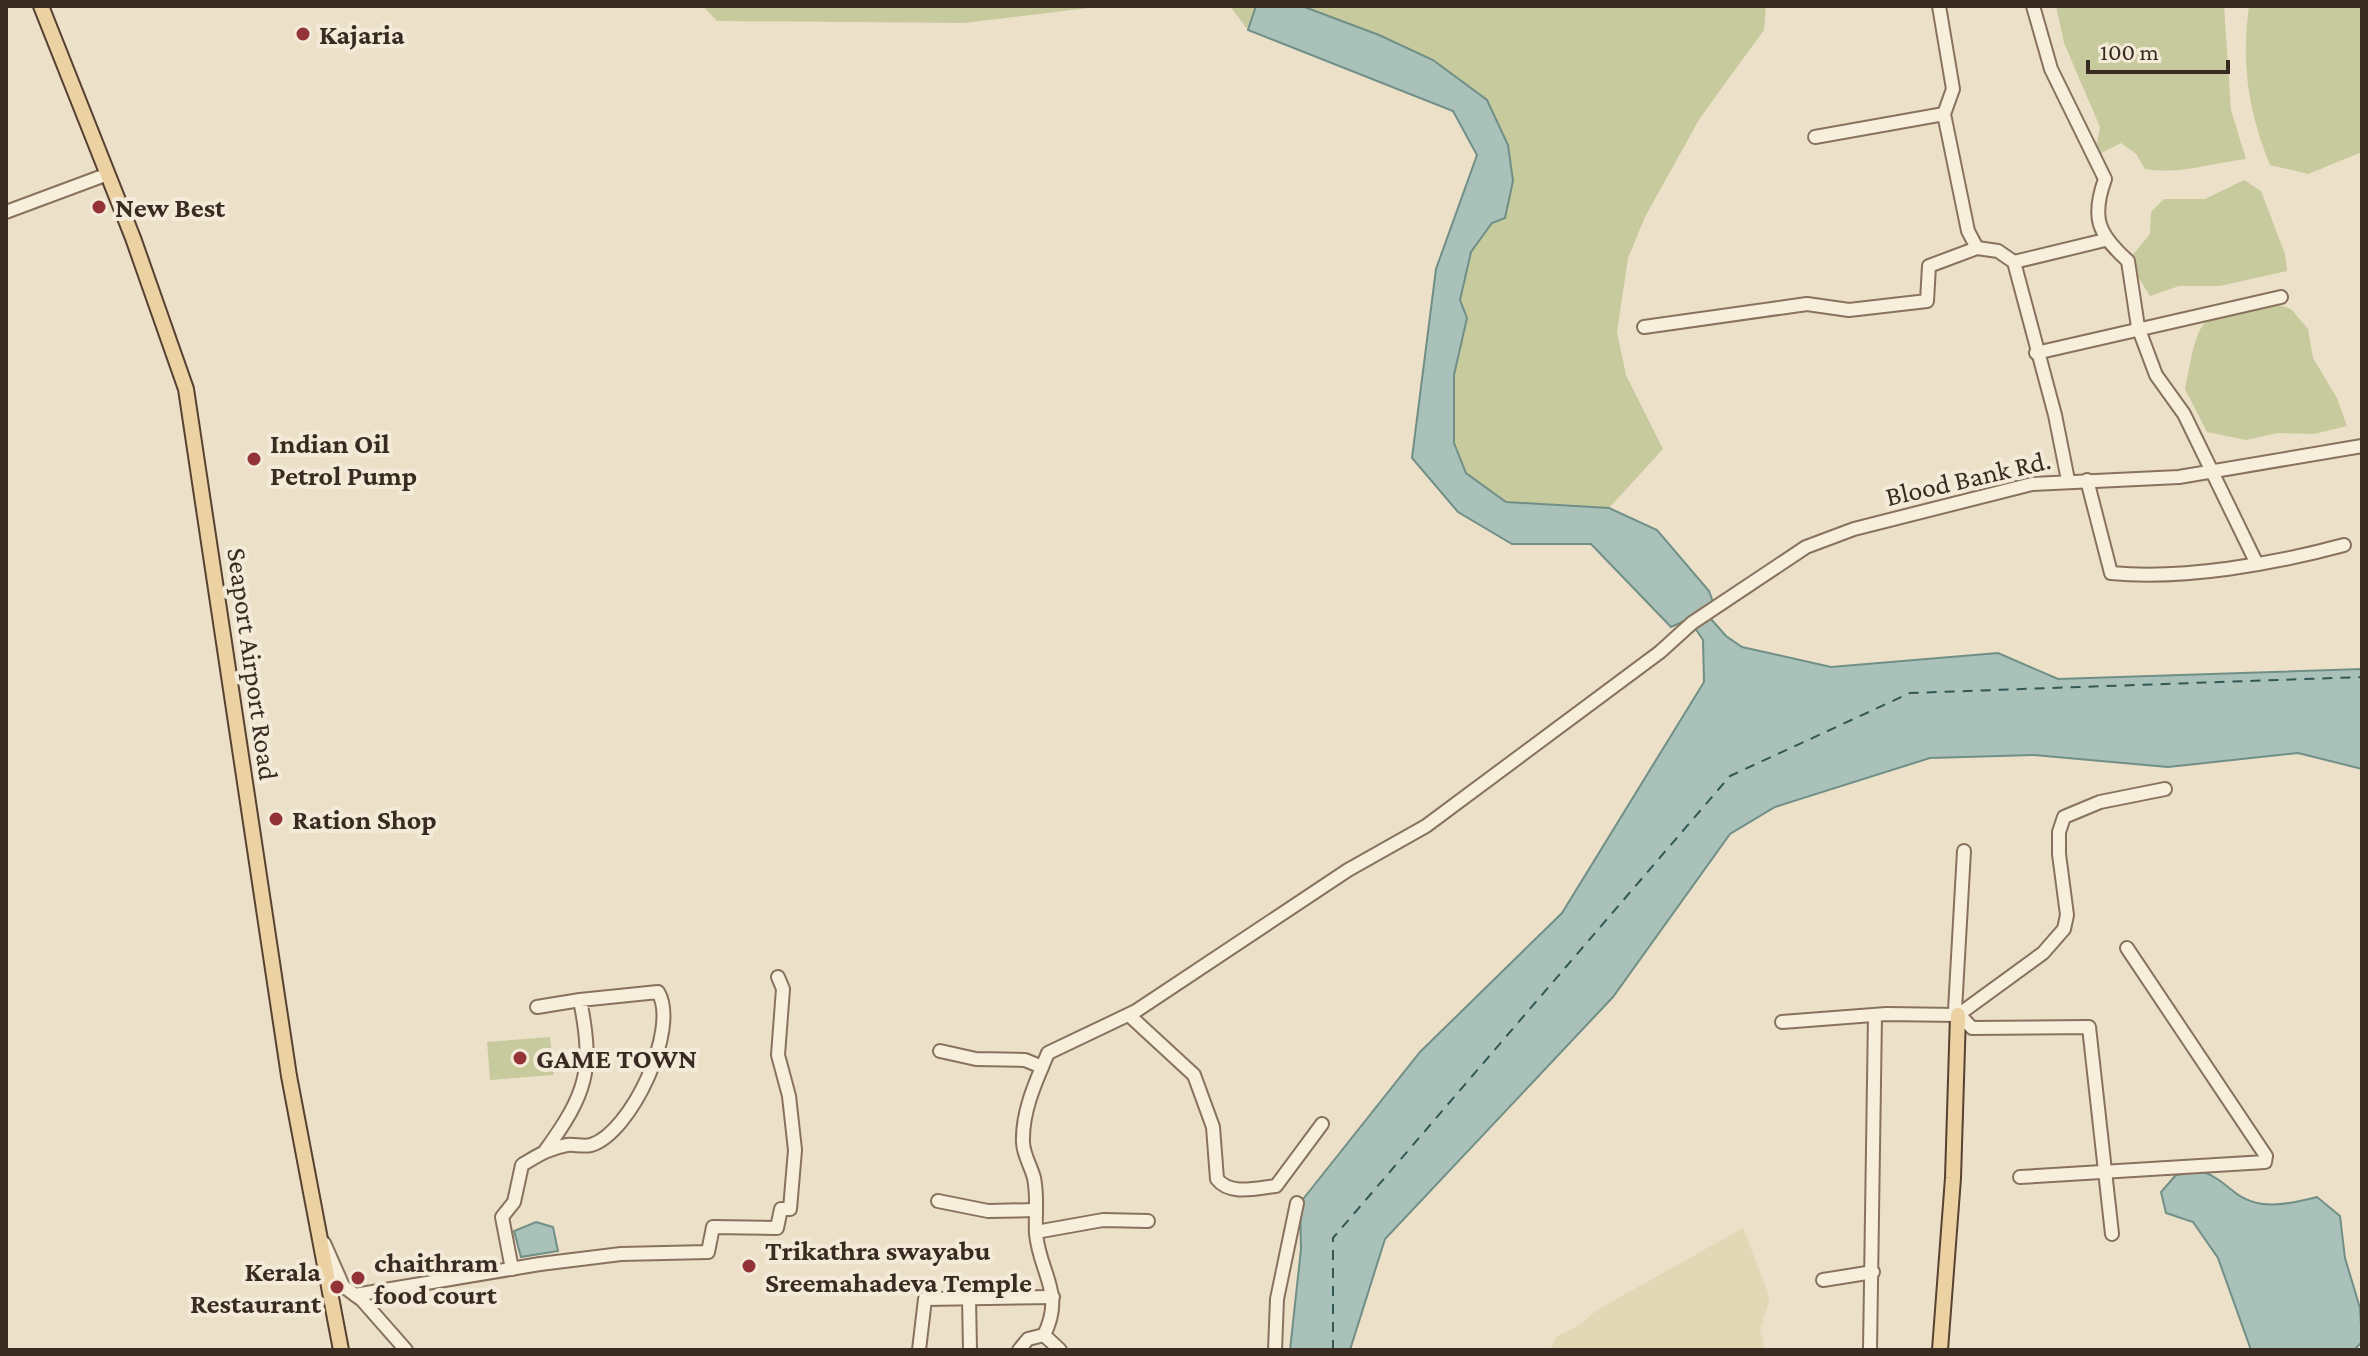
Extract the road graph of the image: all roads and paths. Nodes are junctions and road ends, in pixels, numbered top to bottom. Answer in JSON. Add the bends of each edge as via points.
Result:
{"nodes":[{"id":1,"x":41,"y":6,"type":"edge"},
{"id":2,"x":1939,"y":6,"type":"edge"},
{"id":3,"x":2033,"y":6,"type":"edge"},
{"id":4,"x":1944,"y":114,"type":"junction"},
{"id":5,"x":1815,"y":137,"type":"dead end"},
{"id":6,"x":108,"y":174,"type":"junction"},
{"id":7,"x":6,"y":212,"type":"edge"},
{"id":8,"x":2105,"y":240,"type":"junction"},
{"id":9,"x":1977,"y":248,"type":"junction"},
{"id":10,"x":2014,"y":262,"type":"junction"},
{"id":11,"x":2281,"y":297,"type":"dead end"},
{"id":12,"x":1644,"y":327,"type":"dead end"},
{"id":13,"x":2138,"y":327,"type":"junction"},
{"id":14,"x":2036,"y":353,"type":"junction"},
{"id":15,"x":2362,"y":446,"type":"edge"},
{"id":16,"x":2212,"y":472,"type":"junction"},
{"id":17,"x":2068,"y":480,"type":"junction"},
{"id":18,"x":2087,"y":480,"type":"junction"},
{"id":19,"x":2344,"y":545,"type":"dead end"},
{"id":20,"x":2256,"y":562,"type":"junction"},
{"id":21,"x":2165,"y":789,"type":"dead end"},
{"id":22,"x":1964,"y":851,"type":"dead end"},
{"id":23,"x":2127,"y":948,"type":"dead end"},
{"id":24,"x":778,"y":977,"type":"dead end"},
{"id":25,"x":580,"y":1000,"type":"junction"},
{"id":26,"x":537,"y":1007,"type":"dead end"},
{"id":27,"x":1129,"y":1015,"type":"junction"},
{"id":28,"x":1875,"y":1015,"type":"junction"},
{"id":29,"x":1958,"y":1015,"type":"junction"},
{"id":30,"x":1782,"y":1022,"type":"dead end"},
{"id":31,"x":940,"y":1051,"type":"dead end"},
{"id":32,"x":1042,"y":1067,"type":"junction"},
{"id":33,"x":1322,"y":1124,"type":"dead end"},
{"id":34,"x":561,"y":1128,"type":"junction"},
{"id":35,"x":569,"y":1144,"type":"junction"},
{"id":36,"x":545,"y":1151,"type":"junction"},
{"id":37,"x":2104,"y":1169,"type":"junction"},
{"id":38,"x":2020,"y":1177,"type":"dead end"},
{"id":39,"x":938,"y":1201,"type":"dead end"},
{"id":40,"x":1297,"y":1203,"type":"dead end"},
{"id":41,"x":1036,"y":1210,"type":"junction"},
{"id":42,"x":1148,"y":1221,"type":"dead end"},
{"id":43,"x":318,"y":1230,"type":"junction"},
{"id":44,"x":1036,"y":1232,"type":"junction"},
{"id":45,"x":2112,"y":1234,"type":"dead end"},
{"id":46,"x":512,"y":1269,"type":"junction"},
{"id":47,"x":1873,"y":1272,"type":"junction"},
{"id":48,"x":1823,"y":1280,"type":"dead end"},
{"id":49,"x":355,"y":1295,"type":"junction"},
{"id":50,"x":1053,"y":1297,"type":"junction"},
{"id":51,"x":969,"y":1298,"type":"junction"},
{"id":52,"x":1044,"y":1335,"type":"junction"},
{"id":53,"x":1018,"y":1349,"type":"edge"},
{"id":54,"x":341,"y":1350,"type":"edge"},
{"id":55,"x":406,"y":1350,"type":"edge"},
{"id":56,"x":919,"y":1350,"type":"edge"},
{"id":57,"x":970,"y":1350,"type":"edge"},
{"id":58,"x":1060,"y":1350,"type":"edge"},
{"id":59,"x":1275,"y":1350,"type":"edge"},
{"id":60,"x":1870,"y":1350,"type":"edge"},
{"id":61,"x":1940,"y":1350,"type":"edge"}],
"edges":[{"from":1,"to":6,"type":"main road","name":"Seaport Airport Road"},
{"from":2,"to":4,"type":"street","via":[[1953,89]]},
{"from":3,"to":8,"type":"street","via":[[2051,69],[2105,179],[2096,205]]},
{"from":4,"to":5,"type":"street"},
{"from":4,"to":9,"type":"street","via":[[1968,231]]},
{"from":6,"to":7,"type":"street"},
{"from":6,"to":43,"type":"main road","name":"Seaport Airport Road","via":[[186,389],[289,1076]]},
{"from":8,"to":10,"type":"street"},
{"from":8,"to":13,"type":"street","via":[[2128,261]]},
{"from":9,"to":10,"type":"street","via":[[1998,251]]},
{"from":9,"to":12,"type":"street","via":[[1929,266],[1927,301],[1849,310],[1807,304]]},
{"from":10,"to":14,"type":"street"},
{"from":11,"to":13,"type":"street"},
{"from":13,"to":14,"type":"street"},
{"from":13,"to":16,"type":"street","via":[[2156,375],[2184,414]]},
{"from":14,"to":17,"type":"street"},
{"from":15,"to":16,"type":"street","name":"Blood Bank Rd."},
{"from":16,"to":18,"type":"street","name":"Blood Bank Rd."},
{"from":16,"to":20,"type":"street"},
{"from":17,"to":18,"type":"street","name":"Blood Bank Rd."},
{"from":17,"to":27,"type":"street","name":"Blood Bank Rd.","via":[[2032,484],[1806,547],[1697,620],[1453,808],[1348,870]]},
{"from":18,"to":20,"type":"street","via":[[2111,573],[2157,577]]},
{"from":19,"to":20,"type":"street","via":[[2293,559]]},
{"from":21,"to":29,"type":"street","via":[[2100,802],[2064,817],[2059,832],[2064,929],[2043,953]]},
{"from":22,"to":29,"type":"street"},
{"from":23,"to":37,"type":"street","via":[[2266,1156],[2265,1162],[2253,1164]]},
{"from":24,"to":46,"type":"street","via":[[783,989],[778,1055],[795,1150],[790,1209],[781,1209],[777,1228],[713,1227],[708,1252],[696,1255],[621,1254]]},
{"from":25,"to":26,"type":"street"},
{"from":25,"to":34,"type":"street","via":[[588,1060],[581,1091]]},
{"from":25,"to":35,"type":"street","via":[[658,992],[663,1015],[652,1072],[633,1103],[592,1145]]},
{"from":27,"to":32,"type":"street","name":"Blood Bank Rd.","via":[[1061,1045],[1048,1053]]},
{"from":27,"to":33,"type":"street","via":[[1194,1075],[1213,1127],[1217,1179],[1222,1185],[1232,1190],[1276,1186]]},
{"from":28,"to":29,"type":"street"},
{"from":28,"to":30,"type":"street"},
{"from":28,"to":47,"type":"street"},
{"from":29,"to":37,"type":"street","via":[[1972,1028],[2089,1027]]},
{"from":29,"to":61,"type":"main road"},
{"from":31,"to":32,"type":"street","via":[[976,1059],[1025,1060]]},
{"from":32,"to":41,"type":"street","via":[[1030,1098],[1023,1145],[1034,1177]]},
{"from":34,"to":35,"type":"street"},
{"from":34,"to":36,"type":"street"},
{"from":35,"to":36,"type":"street"},
{"from":36,"to":46,"type":"street","via":[[522,1165],[514,1202],[502,1217]]},
{"from":37,"to":38,"type":"street"},
{"from":37,"to":45,"type":"street"},
{"from":39,"to":41,"type":"street","via":[[988,1211]]},
{"from":40,"to":59,"type":"street","via":[[1277,1299]]},
{"from":41,"to":44,"type":"street"},
{"from":42,"to":44,"type":"street","via":[[1103,1220]]},
{"from":43,"to":49,"type":"street","via":[[343,1286]]},
{"from":43,"to":54,"type":"main road","name":"Seaport Airport Road"},
{"from":44,"to":50,"type":"street"},
{"from":46,"to":49,"type":"street"},
{"from":47,"to":48,"type":"street"},
{"from":47,"to":60,"type":"street"},
{"from":49,"to":55,"type":"street"},
{"from":50,"to":51,"type":"street"},
{"from":50,"to":52,"type":"street","via":[[1053,1318]]},
{"from":51,"to":56,"type":"street","via":[[925,1299]]},
{"from":51,"to":57,"type":"street"},
{"from":52,"to":53,"type":"street","via":[[1028,1339]]},
{"from":52,"to":58,"type":"street"}]}
